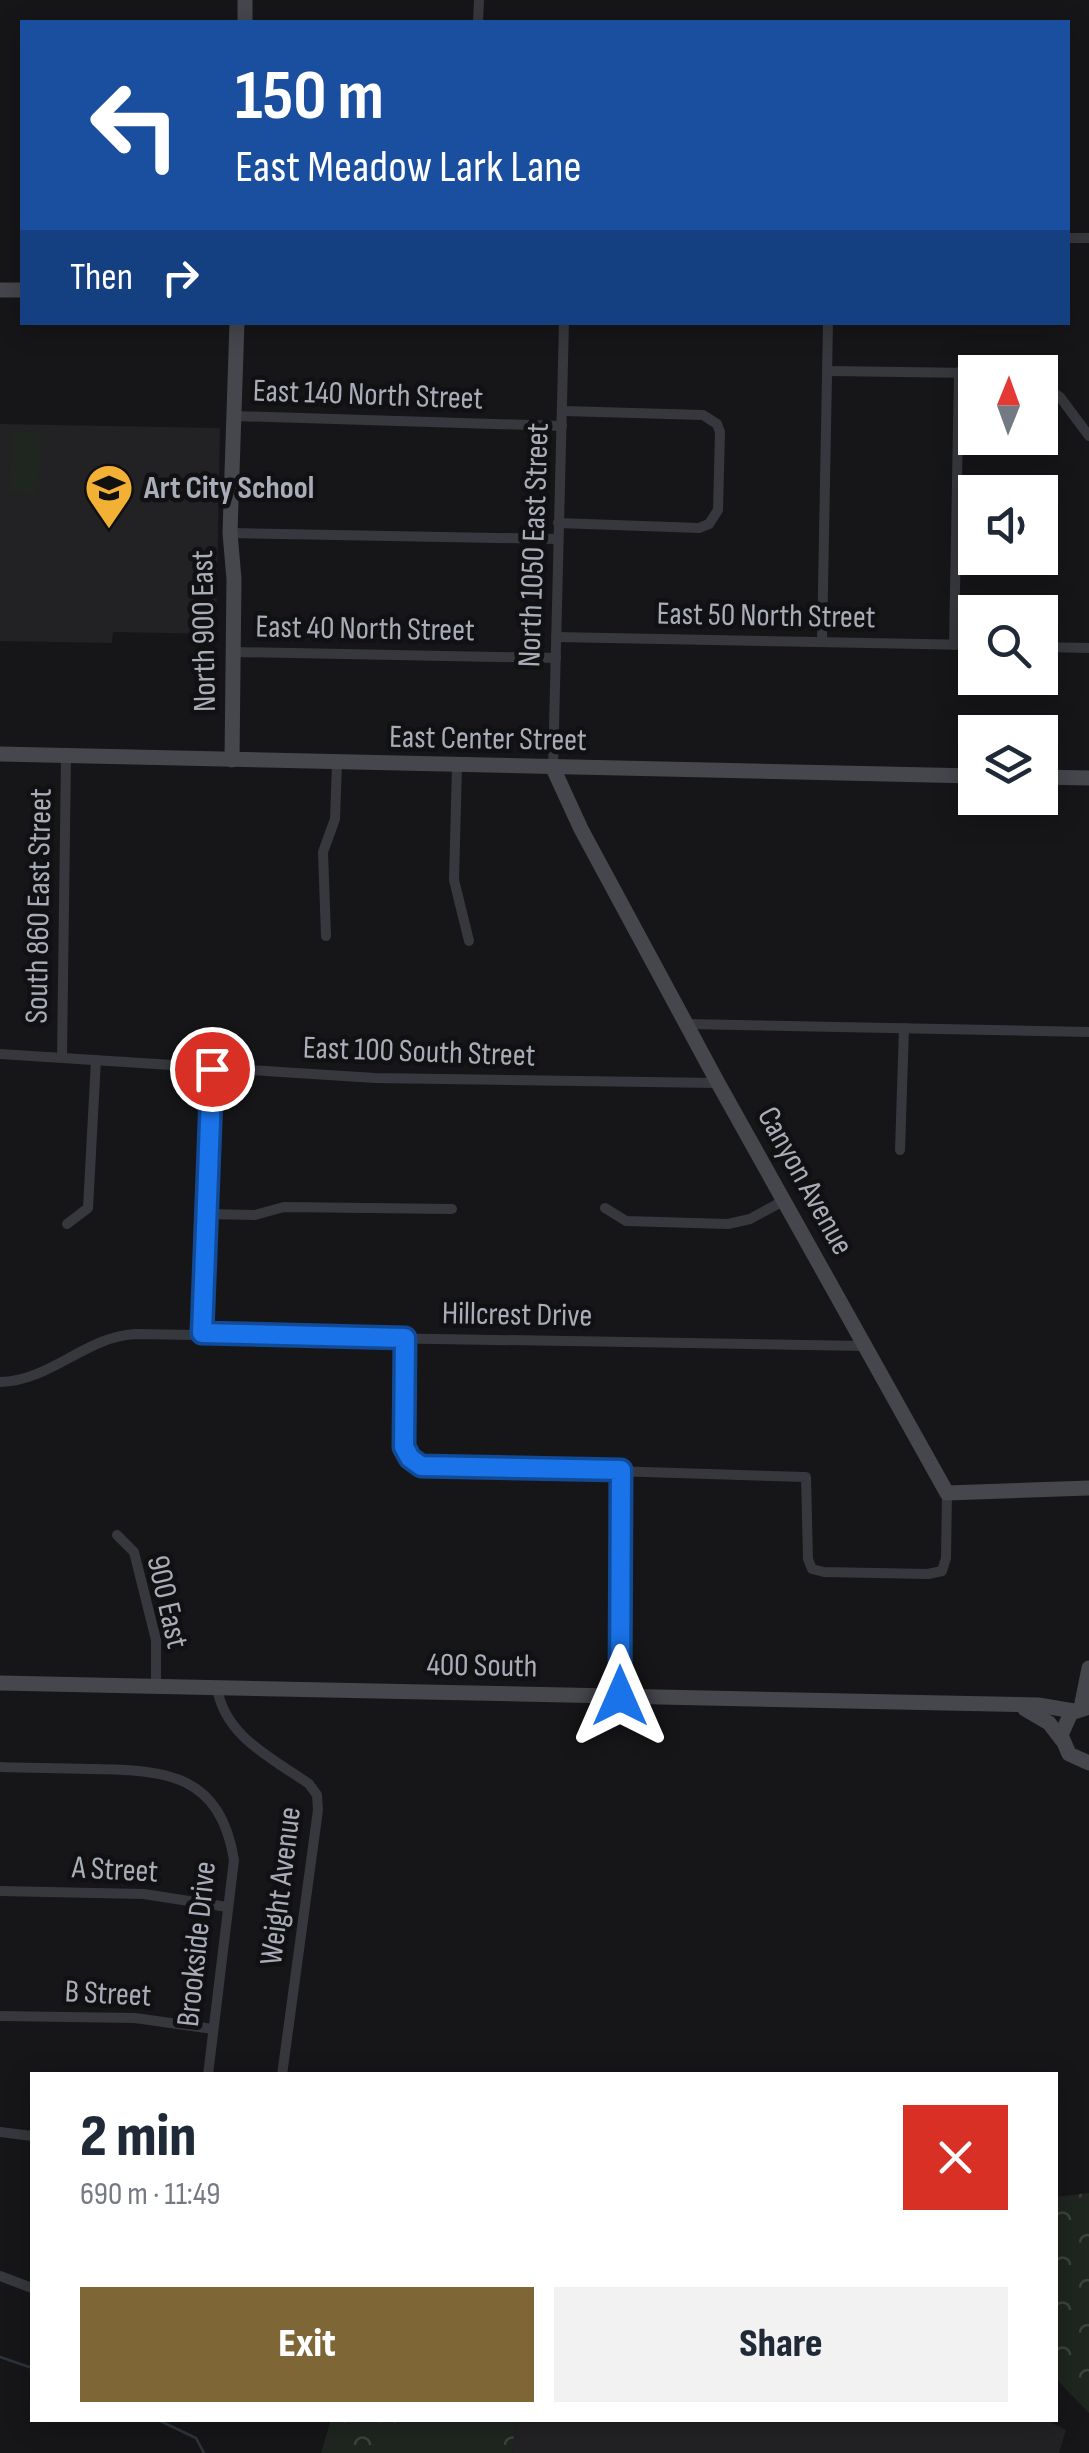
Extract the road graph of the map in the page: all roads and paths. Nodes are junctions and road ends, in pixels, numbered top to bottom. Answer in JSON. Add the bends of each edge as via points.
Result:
{"nodes":[{"id":1,"x":237,"y":325,"type":"edge"},
{"id":2,"x":564,"y":325,"type":"edge"},
{"id":3,"x":828,"y":325,"type":"edge"},
{"id":4,"x":828,"y":371,"type":"junction"},
{"id":5,"x":958,"y":372,"type":"edge"},
{"id":6,"x":1058,"y":396,"type":"edge"},
{"id":7,"x":563,"y":411,"type":"junction"},
{"id":8,"x":234,"y":416,"type":"junction"},
{"id":9,"x":562,"y":426,"type":"junction"},
{"id":10,"x":1089,"y":436,"type":"edge"},
{"id":11,"x":958,"y":455,"type":"edge"},
{"id":12,"x":558,"y":523,"type":"junction"},
{"id":13,"x":230,"y":534,"type":"junction"},
{"id":14,"x":557,"y":539,"type":"junction"},
{"id":15,"x":556,"y":637,"type":"junction"},
{"id":16,"x":822,"y":642,"type":"junction"},
{"id":17,"x":954,"y":645,"type":"junction"},
{"id":18,"x":958,"y":645,"type":"edge"},
{"id":19,"x":1058,"y":647,"type":"edge"},
{"id":20,"x":1089,"y":648,"type":"edge"},
{"id":21,"x":234,"y":652,"type":"junction"},
{"id":22,"x":556,"y":658,"type":"junction"},
{"id":23,"x":0,"y":754,"type":"edge"},
{"id":24,"x":66,"y":756,"type":"junction"},
{"id":25,"x":232,"y":760,"type":"junction"},
{"id":26,"x":337,"y":763,"type":"junction"},
{"id":27,"x":457,"y":766,"type":"junction"},
{"id":28,"x":553,"y":768,"type":"junction"},
{"id":29,"x":958,"y":776,"type":"edge"},
{"id":30,"x":1058,"y":778,"type":"edge"},
{"id":31,"x":1089,"y":778,"type":"edge"},
{"id":32,"x":326,"y":936,"type":"dead end"},
{"id":33,"x":469,"y":941,"type":"dead end"},
{"id":34,"x":688,"y":1024,"type":"junction"},
{"id":35,"x":904,"y":1028,"type":"junction"},
{"id":36,"x":1089,"y":1032,"type":"edge"},
{"id":37,"x":0,"y":1054,"type":"edge"},
{"id":38,"x":62,"y":1057,"type":"junction"},
{"id":39,"x":96,"y":1060,"type":"junction"},
{"id":40,"x":212,"y":1069,"type":"junction"},
{"id":41,"x":718,"y":1082,"type":"junction"},
{"id":42,"x":900,"y":1150,"type":"dead end"},
{"id":43,"x":784,"y":1200,"type":"junction"},
{"id":44,"x":605,"y":1208,"type":"dead end"},
{"id":45,"x":452,"y":1210,"type":"dead end"},
{"id":46,"x":205,"y":1214,"type":"junction"},
{"id":47,"x":67,"y":1224,"type":"dead end"},
{"id":48,"x":202,"y":1333,"type":"junction"},
{"id":49,"x":405,"y":1338,"type":"junction"},
{"id":50,"x":865,"y":1346,"type":"junction"},
{"id":51,"x":0,"y":1382,"type":"edge"},
{"id":52,"x":621,"y":1470,"type":"junction"},
{"id":53,"x":1089,"y":1488,"type":"edge"},
{"id":54,"x":947,"y":1493,"type":"junction"},
{"id":55,"x":117,"y":1534,"type":"dead end"},
{"id":56,"x":1089,"y":1668,"type":"edge"},
{"id":57,"x":0,"y":1683,"type":"edge"},
{"id":58,"x":156,"y":1686,"type":"junction"},
{"id":59,"x":217,"y":1687,"type":"junction"},
{"id":60,"x":620,"y":1696,"type":"junction"},
{"id":61,"x":1022,"y":1707,"type":"junction"},
{"id":62,"x":1082,"y":1709,"type":"edge"},
{"id":63,"x":1062,"y":1740,"type":"junction"},
{"id":64,"x":1089,"y":1763,"type":"edge"},
{"id":65,"x":0,"y":1768,"type":"edge"},
{"id":66,"x":0,"y":1892,"type":"edge"},
{"id":67,"x":227,"y":1906,"type":"junction"},
{"id":68,"x":0,"y":2016,"type":"edge"},
{"id":69,"x":213,"y":2029,"type":"junction"},
{"id":70,"x":208,"y":2072,"type":"edge"},
{"id":71,"x":282,"y":2072,"type":"edge"},
{"id":72,"x":0,"y":2132,"type":"edge"},
{"id":73,"x":30,"y":2136,"type":"edge"},
{"id":74,"x":0,"y":2276,"type":"edge"},
{"id":75,"x":30,"y":2287,"type":"edge"}],
"edges":[{"from":1,"to":8,"type":"street","name":"North 900 East"},
{"from":2,"to":7,"type":"street","name":"North 1050 East Street"},
{"from":3,"to":4,"type":"street"},
{"from":4,"to":5,"type":"street"},
{"from":4,"to":16,"type":"street"},
{"from":6,"to":10,"type":"street"},
{"from":7,"to":9,"type":"street","name":"North 1050 East Street"},
{"from":7,"to":12,"type":"street","via":[[704,415],[720,432],[718,510],[699,528]]},
{"from":8,"to":9,"type":"street","name":"East 140 North Street"},
{"from":8,"to":13,"type":"street","name":"North 900 East"},
{"from":9,"to":12,"type":"street","name":"North 1050 East Street"},
{"from":11,"to":17,"type":"street"},
{"from":12,"to":14,"type":"street","name":"North 1050 East Street"},
{"from":13,"to":14,"type":"street"},
{"from":13,"to":21,"type":"street","name":"North 900 East"},
{"from":14,"to":15,"type":"street","name":"North 1050 East Street"},
{"from":15,"to":16,"type":"street","name":"East 50 North Street"},
{"from":15,"to":22,"type":"street","name":"North 1050 East Street"},
{"from":16,"to":17,"type":"street","name":"East 50 North Street"},
{"from":17,"to":18,"type":"street","name":"East 50 North Street"},
{"from":19,"to":20,"type":"street"},
{"from":21,"to":22,"type":"street","name":"East 40 North Street"},
{"from":21,"to":25,"type":"street","name":"North 900 East"},
{"from":22,"to":28,"type":"street","name":"North 1050 East Street"},
{"from":23,"to":24,"type":"street","name":"East Center Street"},
{"from":24,"to":25,"type":"street","name":"East Center Street"},
{"from":24,"to":38,"type":"street","name":"South 860 East Street"},
{"from":25,"to":26,"type":"street","name":"East Center Street"},
{"from":26,"to":27,"type":"street","name":"East Center Street"},
{"from":26,"to":32,"type":"street","via":[[335,818],[324,852]]},
{"from":27,"to":28,"type":"street","name":"East Center Street"},
{"from":27,"to":33,"type":"street","via":[[454,880]]},
{"from":28,"to":29,"type":"street","name":"East Center Street"},
{"from":28,"to":34,"type":"street","name":"Canyon Avenue"},
{"from":30,"to":31,"type":"street"},
{"from":34,"to":35,"type":"street"},
{"from":34,"to":41,"type":"street","name":"Canyon Avenue"},
{"from":35,"to":36,"type":"street"},
{"from":35,"to":42,"type":"street"},
{"from":37,"to":38,"type":"street","name":"East 100 South Street"},
{"from":38,"to":39,"type":"street","name":"East 100 South Street"},
{"from":39,"to":40,"type":"street","name":"East 100 South Street"},
{"from":39,"to":47,"type":"street","via":[[88,1208]]},
{"from":40,"to":41,"type":"street","name":"East 100 South Street"},
{"from":40,"to":46,"type":"street"},
{"from":41,"to":43,"type":"street","name":"Canyon Avenue"},
{"from":43,"to":44,"type":"street","via":[[728,1224],[626,1221]]},
{"from":43,"to":50,"type":"street","name":"Canyon Avenue"},
{"from":45,"to":46,"type":"street","via":[[284,1207],[255,1215]]},
{"from":46,"to":48,"type":"street"},
{"from":48,"to":49,"type":"street","name":"Hillcrest Drive"},
{"from":48,"to":51,"type":"street","name":"Hillcrest Drive","via":[[106,1338],[34,1376]]},
{"from":49,"to":50,"type":"street","name":"Hillcrest Drive"},
{"from":49,"to":52,"type":"street","via":[[404,1447],[421,1466]]},
{"from":50,"to":54,"type":"street","name":"Canyon Avenue"},
{"from":52,"to":54,"type":"street","via":[[806,1477],[808,1558],[812,1570],[824,1572],[942,1571]]},
{"from":52,"to":60,"type":"street"},
{"from":53,"to":54,"type":"street"},
{"from":55,"to":58,"type":"street","name":"900 East","via":[[134,1552],[156,1640]]},
{"from":56,"to":62,"type":"street"},
{"from":57,"to":58,"type":"street","name":"400 South"},
{"from":58,"to":59,"type":"street","name":"400 South"},
{"from":59,"to":60,"type":"street","name":"400 South"},
{"from":59,"to":71,"type":"street","name":"Weight Avenue","via":[[238,1733],[317,1794]]},
{"from":60,"to":61,"type":"street","name":"400 South"},
{"from":61,"to":62,"type":"street","name":"400 South"},
{"from":61,"to":63,"type":"street"},
{"from":62,"to":63,"type":"street","via":[[1064,1723]]},
{"from":63,"to":64,"type":"street","via":[[1069,1754]]},
{"from":65,"to":67,"type":"street","name":"Brookside Drive","via":[[158,1771],[194,1788],[230,1835],[234,1875]]},
{"from":66,"to":67,"type":"street","name":"A Street","via":[[144,1894]]},
{"from":67,"to":69,"type":"street","name":"Brookside Drive"},
{"from":68,"to":69,"type":"street","name":"B Street","via":[[135,2018]]},
{"from":69,"to":70,"type":"street","name":"Brookside Drive"},
{"from":72,"to":73,"type":"street"},
{"from":74,"to":75,"type":"street"}]}
